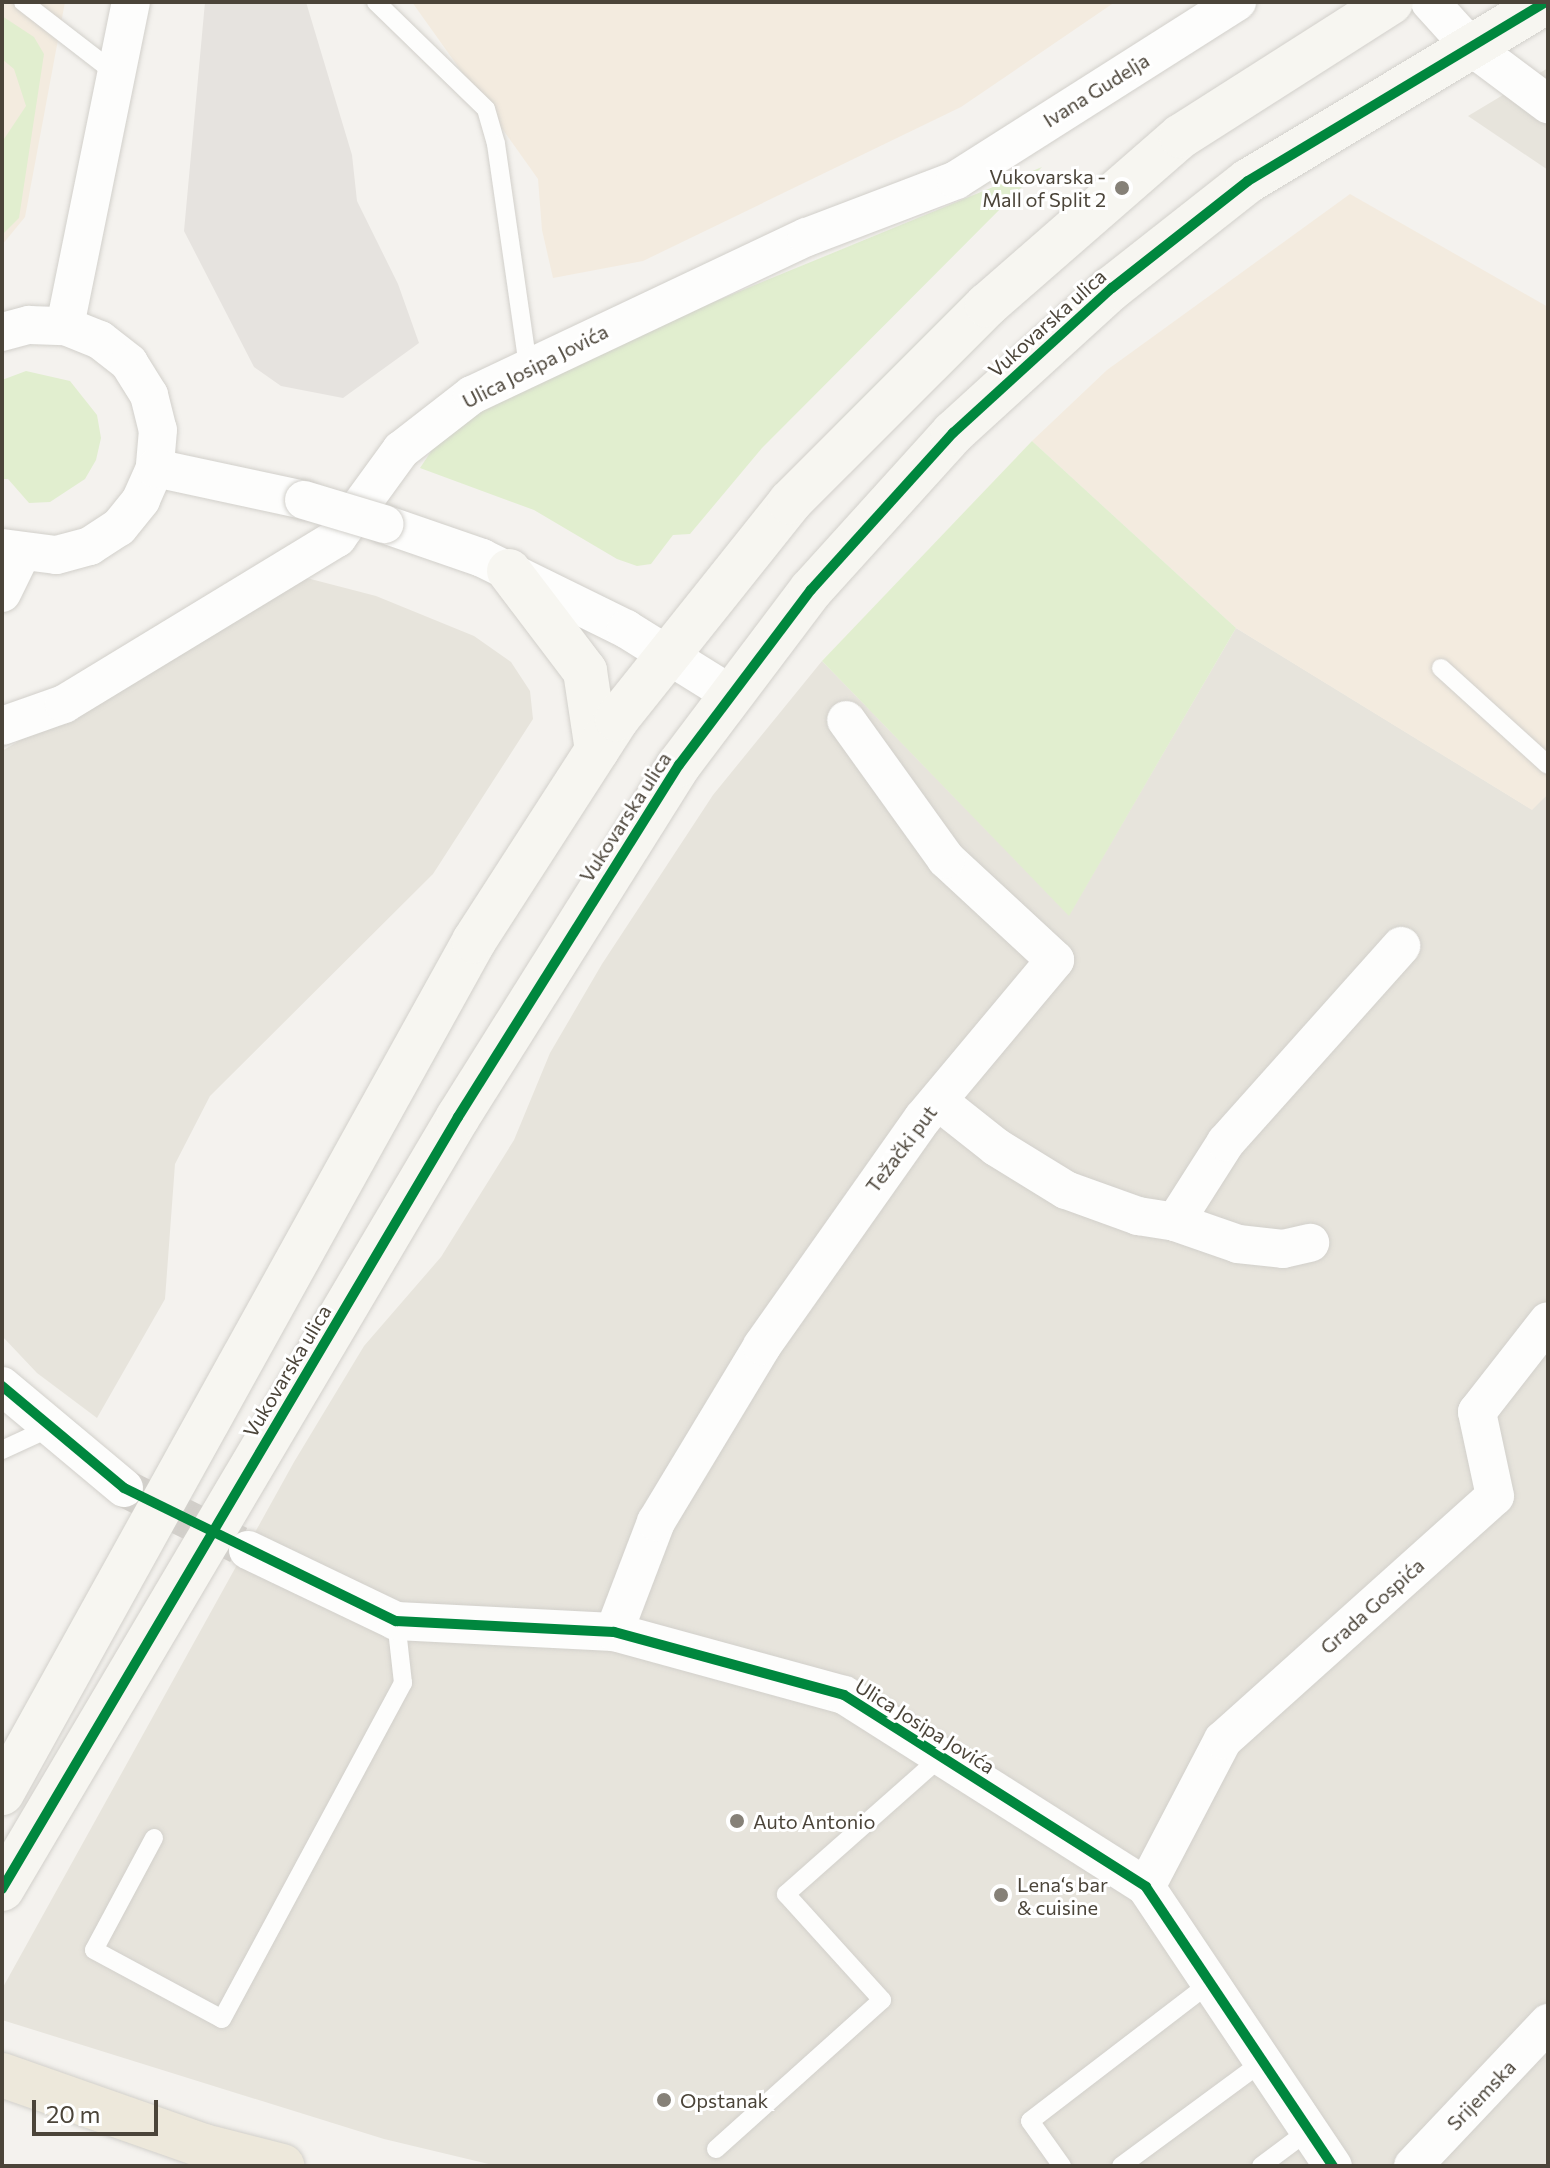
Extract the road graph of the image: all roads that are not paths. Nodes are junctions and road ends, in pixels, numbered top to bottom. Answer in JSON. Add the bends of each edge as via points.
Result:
{"nodes":[{"id":1,"x":23,"y":2,"type":"edge"},
{"id":2,"x":131,"y":2,"type":"edge"},
{"id":3,"x":376,"y":2,"type":"edge"},
{"id":4,"x":1237,"y":2,"type":"edge"},
{"id":5,"x":1391,"y":2,"type":"edge"},
{"id":6,"x":1430,"y":2,"type":"edge"},
{"id":7,"x":1546,"y":2,"type":"edge"},
{"id":8,"x":1469,"y":45,"type":"junction"},
{"id":9,"x":116,"y":74,"type":"junction"},
{"id":10,"x":1548,"y":104,"type":"edge"},
{"id":11,"x":956,"y":180,"type":"joint"},
{"id":12,"x":65,"y":326,"type":"junction"},
{"id":13,"x":2,"y":332,"type":"edge"},
{"id":14,"x":528,"y":366,"type":"junction"},
{"id":15,"x":155,"y":468,"type":"junction"},
{"id":16,"x":11,"y":551,"type":"edge"},
{"id":17,"x":509,"y":571,"type":"junction"},
{"id":18,"x":2,"y":593,"type":"edge"},
{"id":19,"x":670,"y":652,"type":"junction"},
{"id":20,"x":1441,"y":668,"type":"dead end"},
{"id":21,"x":732,"y":695,"type":"junction"},
{"id":22,"x":846,"y":720,"type":"dead end"},
{"id":23,"x":2,"y":726,"type":"edge"},
{"id":24,"x":597,"y":750,"type":"junction"},
{"id":25,"x":1548,"y":765,"type":"edge"},
{"id":26,"x":1401,"y":946,"type":"dead end"},
{"id":27,"x":938,"y":1101,"type":"junction"},
{"id":28,"x":1175,"y":1222,"type":"junction"},
{"id":29,"x":1310,"y":1243,"type":"dead end"},
{"id":30,"x":1548,"y":1321,"type":"edge"},
{"id":31,"x":2,"y":1386,"type":"edge"},
{"id":32,"x":52,"y":1427,"type":"junction"},
{"id":33,"x":2,"y":1450,"type":"edge"},
{"id":34,"x":124,"y":1488,"type":"tunnel mouth"},
{"id":35,"x":248,"y":1550,"type":"tunnel mouth"},
{"id":36,"x":396,"y":1621,"type":"junction"},
{"id":37,"x":614,"y":1632,"type":"junction"},
{"id":38,"x":941,"y":1757,"type":"junction"},
{"id":39,"x":2,"y":1793,"type":"edge"},
{"id":40,"x":154,"y":1838,"type":"dead end"},
{"id":41,"x":1146,"y":1887,"type":"junction"},
{"id":42,"x":2,"y":1889,"type":"edge"},
{"id":43,"x":1210,"y":1983,"type":"junction"},
{"id":44,"x":1548,"y":2023,"type":"edge"},
{"id":45,"x":1262,"y":2062,"type":"junction"},
{"id":46,"x":2,"y":2075,"type":"edge"},
{"id":47,"x":1308,"y":2131,"type":"junction"},
{"id":48,"x":716,"y":2149,"type":"dead end"},
{"id":49,"x":282,"y":2166,"type":"edge"},
{"id":50,"x":1062,"y":2166,"type":"edge"},
{"id":51,"x":1121,"y":2166,"type":"edge"},
{"id":52,"x":1261,"y":2166,"type":"edge"},
{"id":53,"x":1333,"y":2166,"type":"edge"},
{"id":54,"x":1413,"y":2166,"type":"edge"}],
"edges":[{"from":1,"to":9,"type":"lane"},
{"from":2,"to":9,"type":"street"},
{"from":3,"to":14,"type":"lane","via":[[486,109],[496,144]]},
{"from":4,"to":11,"type":"street","name":"Ivana Gudelja"},
{"from":5,"to":19,"type":"street","name":"Vukovarska ulica","via":[[1181,136],[987,305],[790,502]]},
{"from":6,"to":8,"type":"street"},
{"from":7,"to":8,"type":"street","name":"Vukovarska ulica"},
{"from":8,"to":10,"type":"street"},
{"from":8,"to":21,"type":"street","name":"Vukovarska ulica","via":[[1248,181],[1112,288],[953,433],[811,590]]},
{"from":9,"to":12,"type":"street"},
{"from":11,"to":14,"type":"street","name":"Ulica Josipa Jovića","via":[[807,237]]},
{"from":12,"to":13,"type":"street","via":[[29,325]]},
{"from":12,"to":15,"type":"street","via":[[100,340],[129,363],[149,395],[158,430]]},
{"from":14,"to":23,"type":"street","name":"Ulica Josipa Jovića","via":[[472,395],[401,450],[337,538],[64,704]]},
{"from":15,"to":16,"type":"street","via":[[141,500],[119,527],[90,546],[56,555]]},
{"from":15,"to":17,"type":"street","bridge":true,"via":[[304,500]]},
{"from":16,"to":18,"type":"street"},
{"from":17,"to":19,"type":"street"},
{"from":17,"to":24,"type":"street","via":[[585,671]]},
{"from":19,"to":21,"type":"street"},
{"from":19,"to":24,"type":"street","name":"Vukovarska ulica"},
{"from":20,"to":25,"type":"lane"},
{"from":21,"to":42,"type":"street","name":"Vukovarska ulica","via":[[679,765],[458,1117]]},
{"from":22,"to":27,"type":"street","name":"Težački put","via":[[946,859],[1055,960]]},
{"from":24,"to":39,"type":"street","name":"Vukovarska ulica","via":[[474,941]]},
{"from":26,"to":28,"type":"street","via":[[1226,1142]]},
{"from":27,"to":28,"type":"street","via":[[996,1147],[1066,1190],[1138,1216]]},
{"from":27,"to":37,"type":"street","name":"Težački put","via":[[838,1232],[703,1440],[656,1522]]},
{"from":28,"to":29,"type":"street","via":[[1238,1244],[1283,1249]]},
{"from":30,"to":41,"type":"street","name":"Grada Gospića","via":[[1477,1412],[1495,1496],[1223,1740]]},
{"from":31,"to":32,"type":"street"},
{"from":32,"to":33,"type":"lane"},
{"from":32,"to":34,"type":"street"},
{"from":35,"to":36,"type":"street","name":"Ulica Josipa Jovića"},
{"from":36,"to":37,"type":"street","name":"Ulica Josipa Jovića"},
{"from":36,"to":40,"type":"lane","via":[[403,1683],[222,2019],[94,1950]]},
{"from":37,"to":38,"type":"street","name":"Ulica Josipa Jovića","via":[[844,1695]]},
{"from":38,"to":41,"type":"street","name":"Ulica Josipa Jovića"},
{"from":38,"to":48,"type":"lane","via":[[786,1894],[882,2000]]},
{"from":41,"to":43,"type":"street","name":"Ulica Josipa Jovića"},
{"from":43,"to":45,"type":"street","name":"Ulica Josipa Jovića"},
{"from":43,"to":50,"type":"lane","via":[[1030,2121]]},
{"from":44,"to":54,"type":"street","name":"Srijemska"},
{"from":45,"to":47,"type":"street","name":"Ulica Josipa Jovića"},
{"from":45,"to":51,"type":"lane"},
{"from":46,"to":49,"type":"highway","via":[[204,2146]]},
{"from":47,"to":52,"type":"lane"},
{"from":47,"to":53,"type":"street","name":"Ulica Josipa Jovića"}]}
